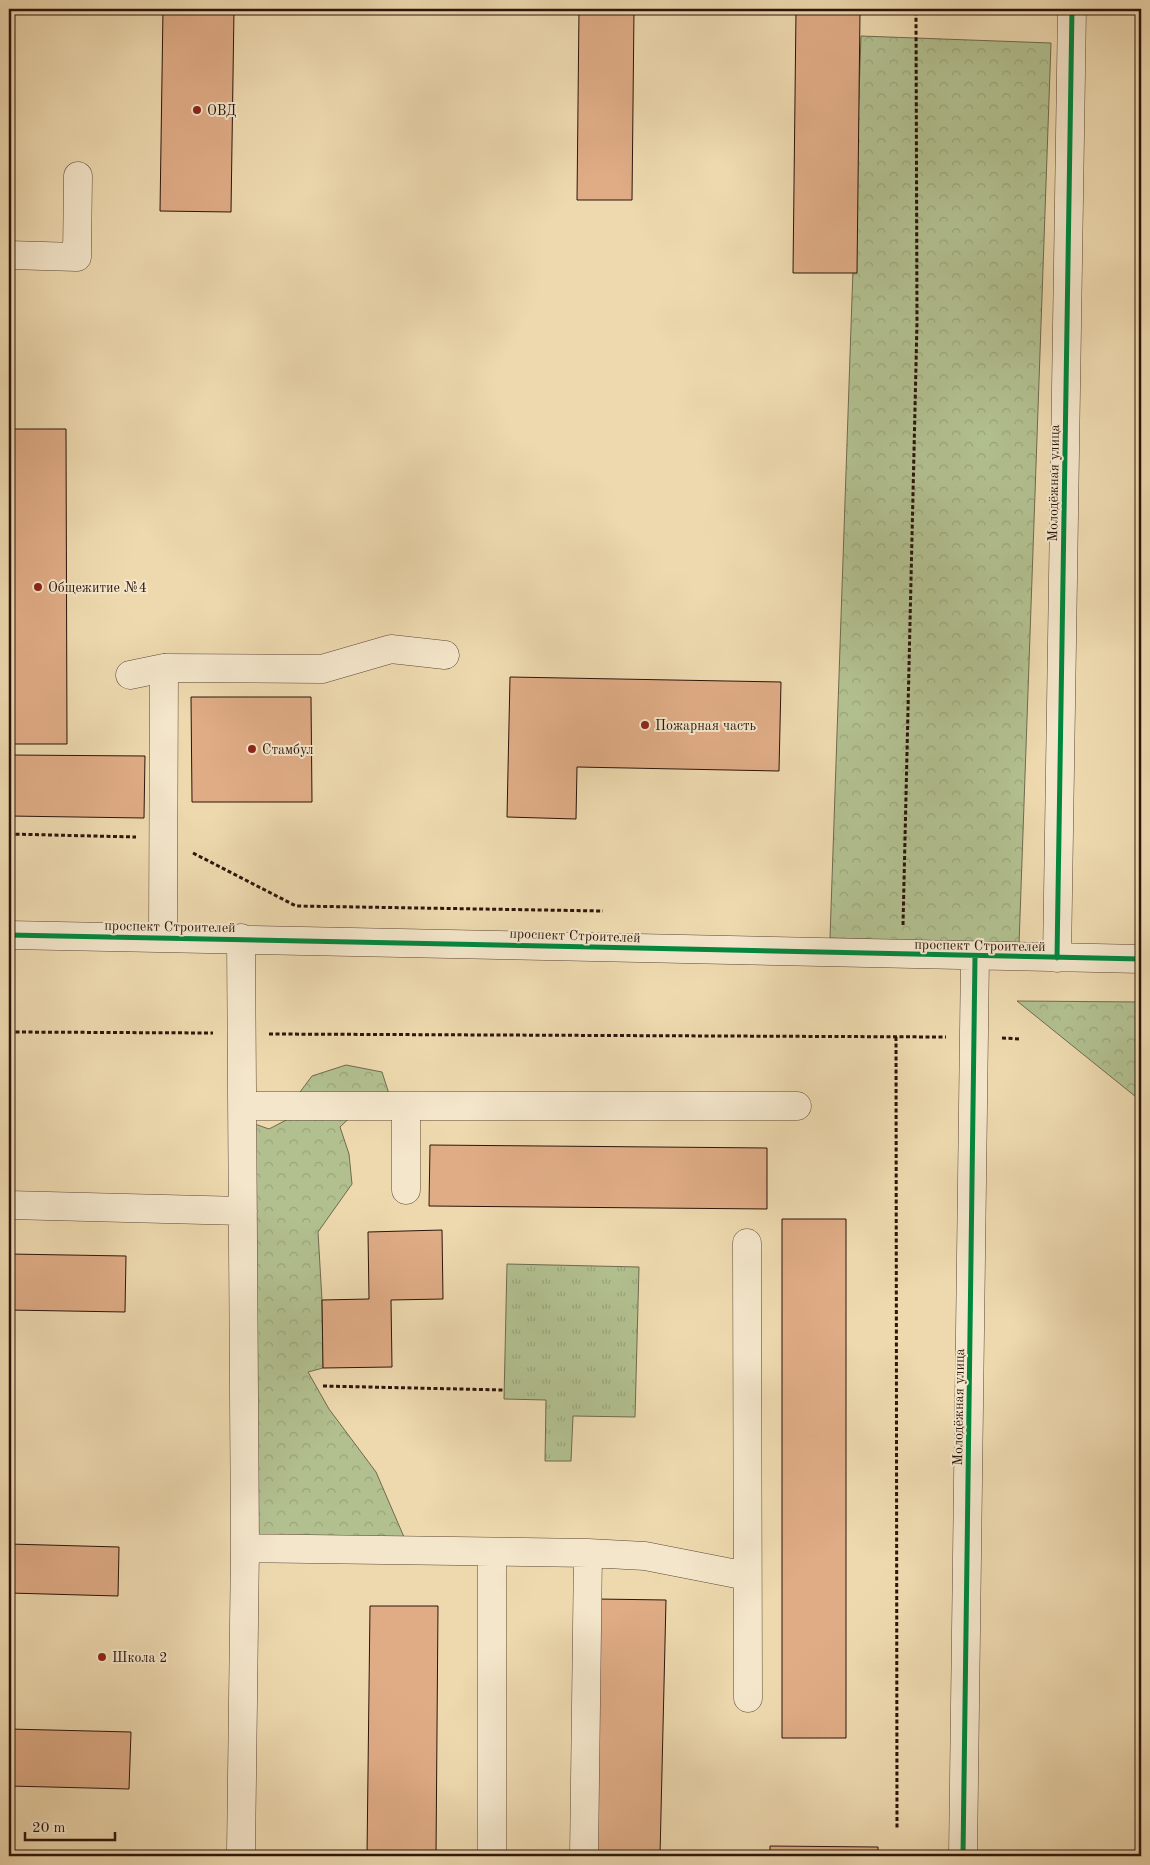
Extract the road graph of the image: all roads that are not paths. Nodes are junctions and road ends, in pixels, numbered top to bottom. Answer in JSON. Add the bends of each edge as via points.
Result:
{"nodes":[{"id":1,"x":1072,"y":9,"type":"edge"},
{"id":2,"x":78,"y":176,"type":"dead end"},
{"id":3,"x":9,"y":255,"type":"edge"},
{"id":4,"x":445,"y":656,"type":"dead end"},
{"id":5,"x":164,"y":668,"type":"junction"},
{"id":6,"x":130,"y":675,"type":"dead end"},
{"id":7,"x":9,"y":935,"type":"edge"},
{"id":8,"x":163,"y":937,"type":"junction"},
{"id":9,"x":241,"y":938,"type":"junction"},
{"id":10,"x":975,"y":957,"type":"junction"},
{"id":11,"x":1057,"y":958,"type":"junction"},
{"id":12,"x":1141,"y":959,"type":"edge"},
{"id":13,"x":243,"y":1106,"type":"junction"},
{"id":14,"x":406,"y":1106,"type":"junction"},
{"id":15,"x":797,"y":1106,"type":"dead end"},
{"id":16,"x":406,"y":1190,"type":"dead end"},
{"id":17,"x":9,"y":1205,"type":"edge"},
{"id":18,"x":243,"y":1210,"type":"junction"},
{"id":19,"x":747,"y":1243,"type":"dead end"},
{"id":20,"x":245,"y":1548,"type":"junction"},
{"id":21,"x":492,"y":1552,"type":"junction"},
{"id":22,"x":588,"y":1553,"type":"junction"},
{"id":23,"x":747,"y":1576,"type":"junction"},
{"id":24,"x":748,"y":1698,"type":"dead end"},
{"id":25,"x":241,"y":1853,"type":"dead end"},
{"id":26,"x":492,"y":1856,"type":"edge"},
{"id":27,"x":584,"y":1856,"type":"edge"},
{"id":28,"x":963,"y":1856,"type":"edge"}],
"edges":[{"from":1,"to":11,"type":"street","name":"Молодёжная улица"},
{"from":2,"to":3,"type":"street","via":[[77,257]]},
{"from":4,"to":5,"type":"street","via":[[391,648],[322,669]]},
{"from":5,"to":6,"type":"street"},
{"from":5,"to":8,"type":"street"},
{"from":7,"to":8,"type":"street","name":"проспект Строителей"},
{"from":8,"to":9,"type":"street","name":"проспект Строителей"},
{"from":9,"to":10,"type":"street","name":"проспект Строителей"},
{"from":9,"to":13,"type":"street"},
{"from":10,"to":11,"type":"street","name":"проспект Строителей"},
{"from":10,"to":28,"type":"street","name":"Молодёжная улица"},
{"from":11,"to":12,"type":"street","name":"проспект Строителей"},
{"from":13,"to":14,"type":"street"},
{"from":13,"to":18,"type":"street"},
{"from":14,"to":15,"type":"street"},
{"from":14,"to":16,"type":"street"},
{"from":17,"to":18,"type":"street"},
{"from":18,"to":20,"type":"street"},
{"from":19,"to":23,"type":"street"},
{"from":20,"to":21,"type":"street"},
{"from":20,"to":25,"type":"street"},
{"from":21,"to":22,"type":"street"},
{"from":21,"to":26,"type":"street"},
{"from":22,"to":23,"type":"street","via":[[645,1556]]},
{"from":22,"to":27,"type":"street"},
{"from":23,"to":24,"type":"street"}]}
